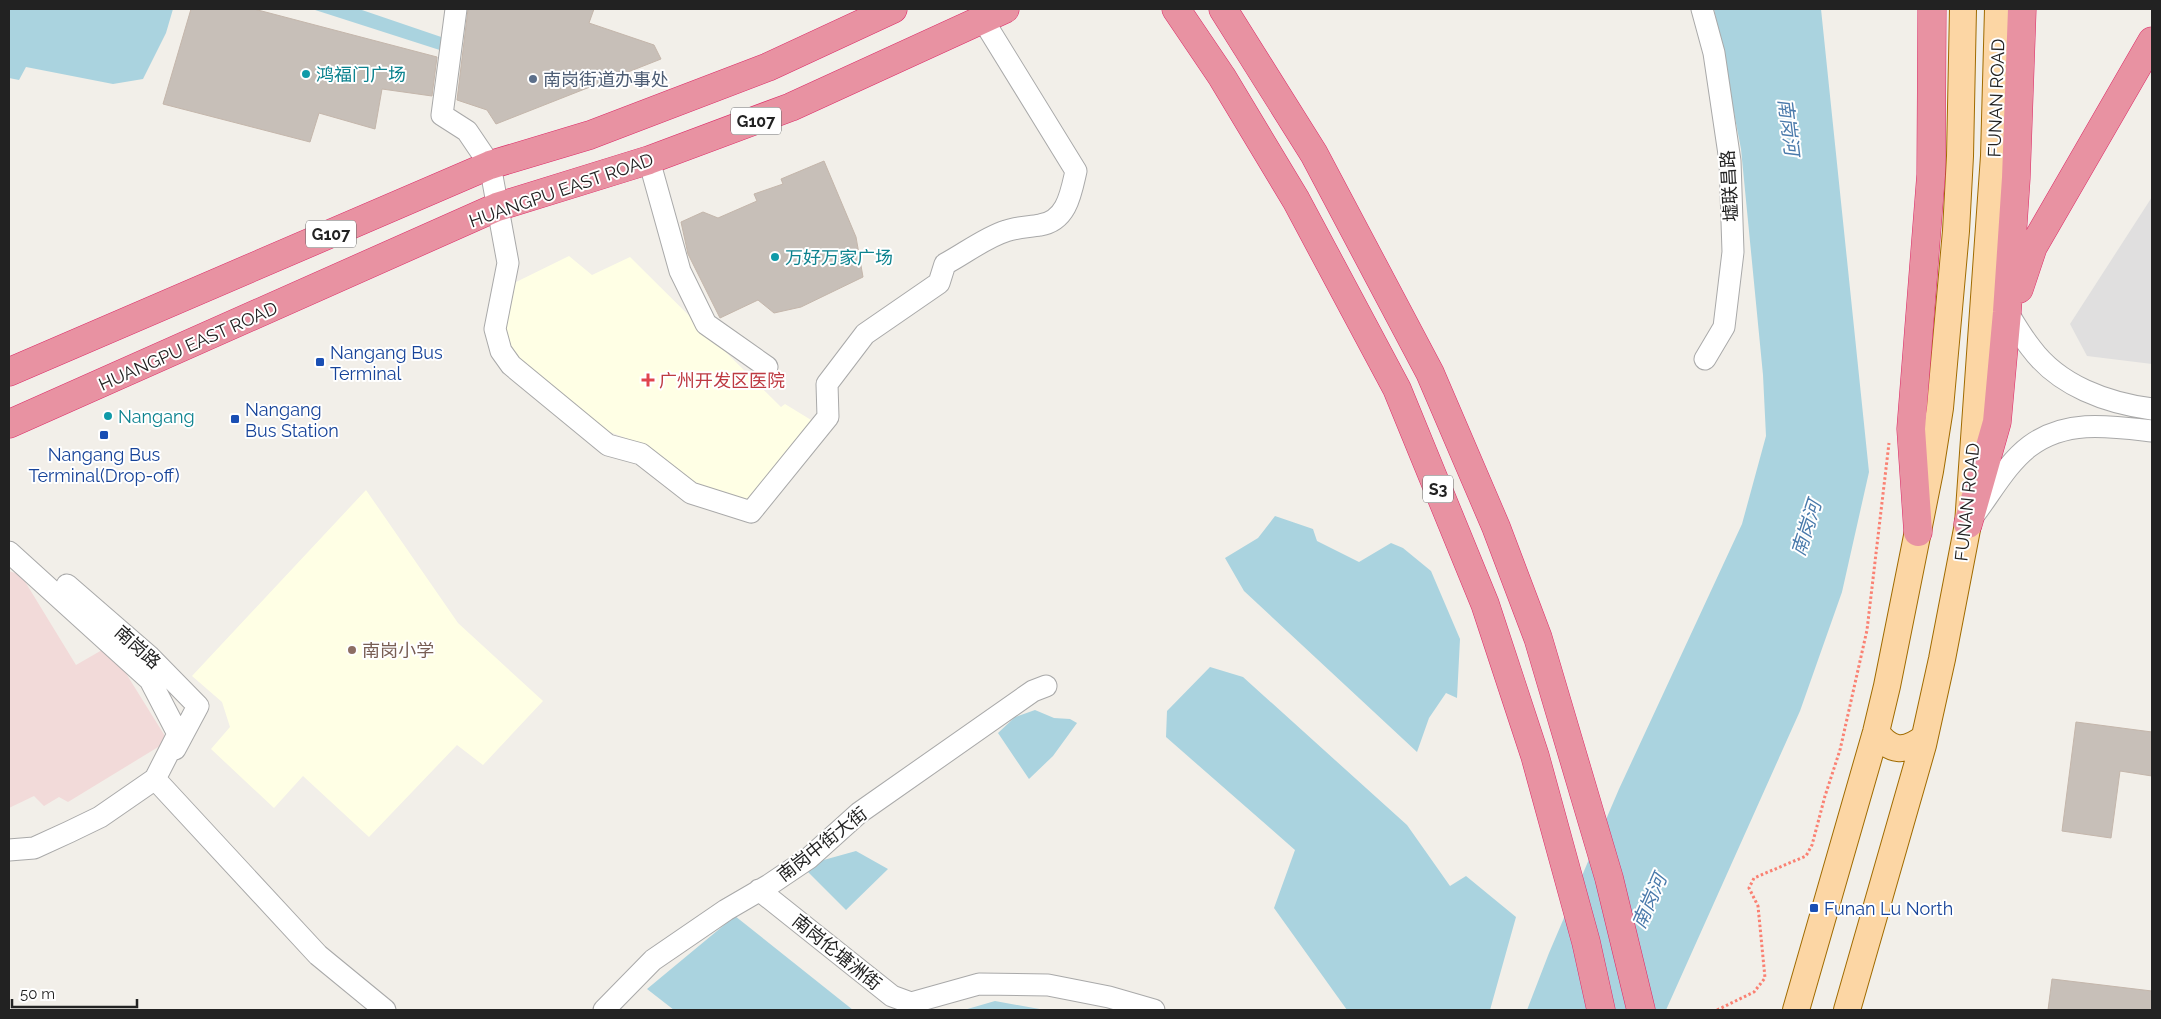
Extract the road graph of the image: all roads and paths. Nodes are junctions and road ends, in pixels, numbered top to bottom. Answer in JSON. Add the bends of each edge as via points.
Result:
{"nodes":[{"id":1,"x":456,"y":9,"type":"edge"},
{"id":2,"x":893,"y":9,"type":"edge"},
{"id":3,"x":1176,"y":9,"type":"edge"},
{"id":4,"x":1223,"y":9,"type":"edge"},
{"id":5,"x":1702,"y":9,"type":"edge"},
{"id":6,"x":1932,"y":9,"type":"edge"},
{"id":7,"x":2006,"y":9,"type":"edge"},
{"id":8,"x":994,"y":14,"type":"edge"},
{"id":9,"x":1964,"y":15,"type":"edge"},
{"id":10,"x":2152,"y":41,"type":"edge"},
{"id":11,"x":649,"y":160,"type":"junction"},
{"id":12,"x":490,"y":165,"type":"junction"},
{"id":13,"x":497,"y":208,"type":"junction"},
{"id":14,"x":2008,"y":312,"type":"junction"},
{"id":15,"x":1705,"y":359,"type":"dead end"},
{"id":16,"x":767,"y":367,"type":"dead end"},
{"id":17,"x":9,"y":372,"type":"edge"},
{"id":18,"x":2152,"y":409,"type":"edge"},
{"id":19,"x":9,"y":424,"type":"edge"},
{"id":20,"x":2152,"y":431,"type":"edge"},
{"id":21,"x":1889,"y":436,"type":"dead end"},
{"id":22,"x":1968,"y":524,"type":"junction"},
{"id":23,"x":1918,"y":532,"type":"junction"},
{"id":24,"x":9,"y":536,"type":"edge"},
{"id":25,"x":9,"y":552,"type":"edge"},
{"id":26,"x":1046,"y":686,"type":"dead end"},
{"id":27,"x":1876,"y":732,"type":"junction"},
{"id":28,"x":1924,"y":738,"type":"junction"},
{"id":29,"x":156,"y":781,"type":"junction"},
{"id":30,"x":9,"y":850,"type":"edge"},
{"id":31,"x":760,"y":890,"type":"junction"},
{"id":32,"x":385,"y":1010,"type":"edge"},
{"id":33,"x":604,"y":1010,"type":"edge"},
{"id":34,"x":1154,"y":1010,"type":"edge"},
{"id":35,"x":1601,"y":1010,"type":"edge"},
{"id":36,"x":1641,"y":1010,"type":"edge"},
{"id":37,"x":1716,"y":1010,"type":"edge"},
{"id":38,"x":1796,"y":1010,"type":"edge"},
{"id":39,"x":1847,"y":1010,"type":"edge"}],
"edges":[{"from":1,"to":12,"type":"street","via":[[442,115],[467,131]]},
{"from":2,"to":12,"type":"highway","number":"G107","via":[[768,67],[590,135]]},
{"from":3,"to":35,"type":"highway","number":"S3","via":[[1222,77],[1296,200],[1397,389],[1485,604],[1535,756],[1586,942]]},
{"from":4,"to":36,"type":"highway","number":"S3","via":[[1314,154],[1430,373],[1496,527],[1538,638],[1609,878]]},
{"from":5,"to":15,"type":"street","name":"墟联昌路","via":[[1714,53],[1730,161],[1733,252],[1724,327]]},
{"from":6,"to":23,"type":"highway","via":[[1931,175],[1911,429]]},
{"from":7,"to":14,"type":"highway","via":[[2016,178]]},
{"from":7,"to":22,"type":"main road","name":"FUNAN ROAD"},
{"from":8,"to":11,"type":"highway","name":"HUANGPU EAST ROAD","number":"G107","via":[[791,107]]},
{"from":8,"to":13,"type":"street","via":[[1076,171],[1068,203],[1059,216],[1042,225],[1005,231],[945,264],[938,283],[865,334],[827,384],[828,417],[750,512],[691,493],[641,454],[608,445],[510,366],[495,329],[508,262]]},
{"from":9,"to":23,"type":"main road","name":"FUNAN ROAD","via":[[1960,156],[1950,314],[1940,408]]},
{"from":10,"to":14,"type":"highway","via":[[2032,247]]},
{"from":11,"to":13,"type":"highway","name":"HUANGPU EAST ROAD","number":"G107"},
{"from":11,"to":16,"type":"street","via":[[680,271],[706,324]]},
{"from":12,"to":13,"type":"street"},
{"from":12,"to":17,"type":"highway","number":"G107"},
{"from":13,"to":19,"type":"highway","name":"HUANGPU EAST ROAD","number":"G107"},
{"from":14,"to":18,"type":"street","via":[[2031,349],[2068,382],[2098,397]]},
{"from":14,"to":22,"type":"highway","via":[[1997,422]]},
{"from":20,"to":22,"type":"street","via":[[2087,426],[2045,436],[2017,458]]},
{"from":21,"to":37,"type":"path","via":[[1867,630],[1840,750],[1812,845],[1806,856],[1754,878],[1749,888],[1758,906],[1765,978],[1754,992]]},
{"from":22,"to":28,"type":"main road","name":"FUNAN ROAD"},
{"from":23,"to":27,"type":"main road","name":"FUNAN ROAD"},
{"from":24,"to":29,"type":"street","name":"南岗路","via":[[150,657],[198,706]]},
{"from":25,"to":29,"type":"street","name":"南岗路","via":[[150,680],[178,734]]},
{"from":26,"to":31,"type":"street","name":"南岗中街大街","via":[[1033,691],[859,813],[809,858]]},
{"from":27,"to":28,"type":"main road","via":[[1895,748],[1914,746]]},
{"from":27,"to":38,"type":"main road","name":"FUNAN ROAD"},
{"from":28,"to":39,"type":"main road","name":"FUNAN ROAD"},
{"from":29,"to":30,"type":"street","via":[[100,816],[34,848]]},
{"from":29,"to":32,"type":"street","via":[[318,955]]},
{"from":31,"to":33,"type":"street","name":"南岗中街大街","via":[[653,960]]},
{"from":31,"to":34,"type":"street","name":"南岗伦塘洲街","via":[[892,996],[911,1003],[978,984],[1048,985]]}]}
